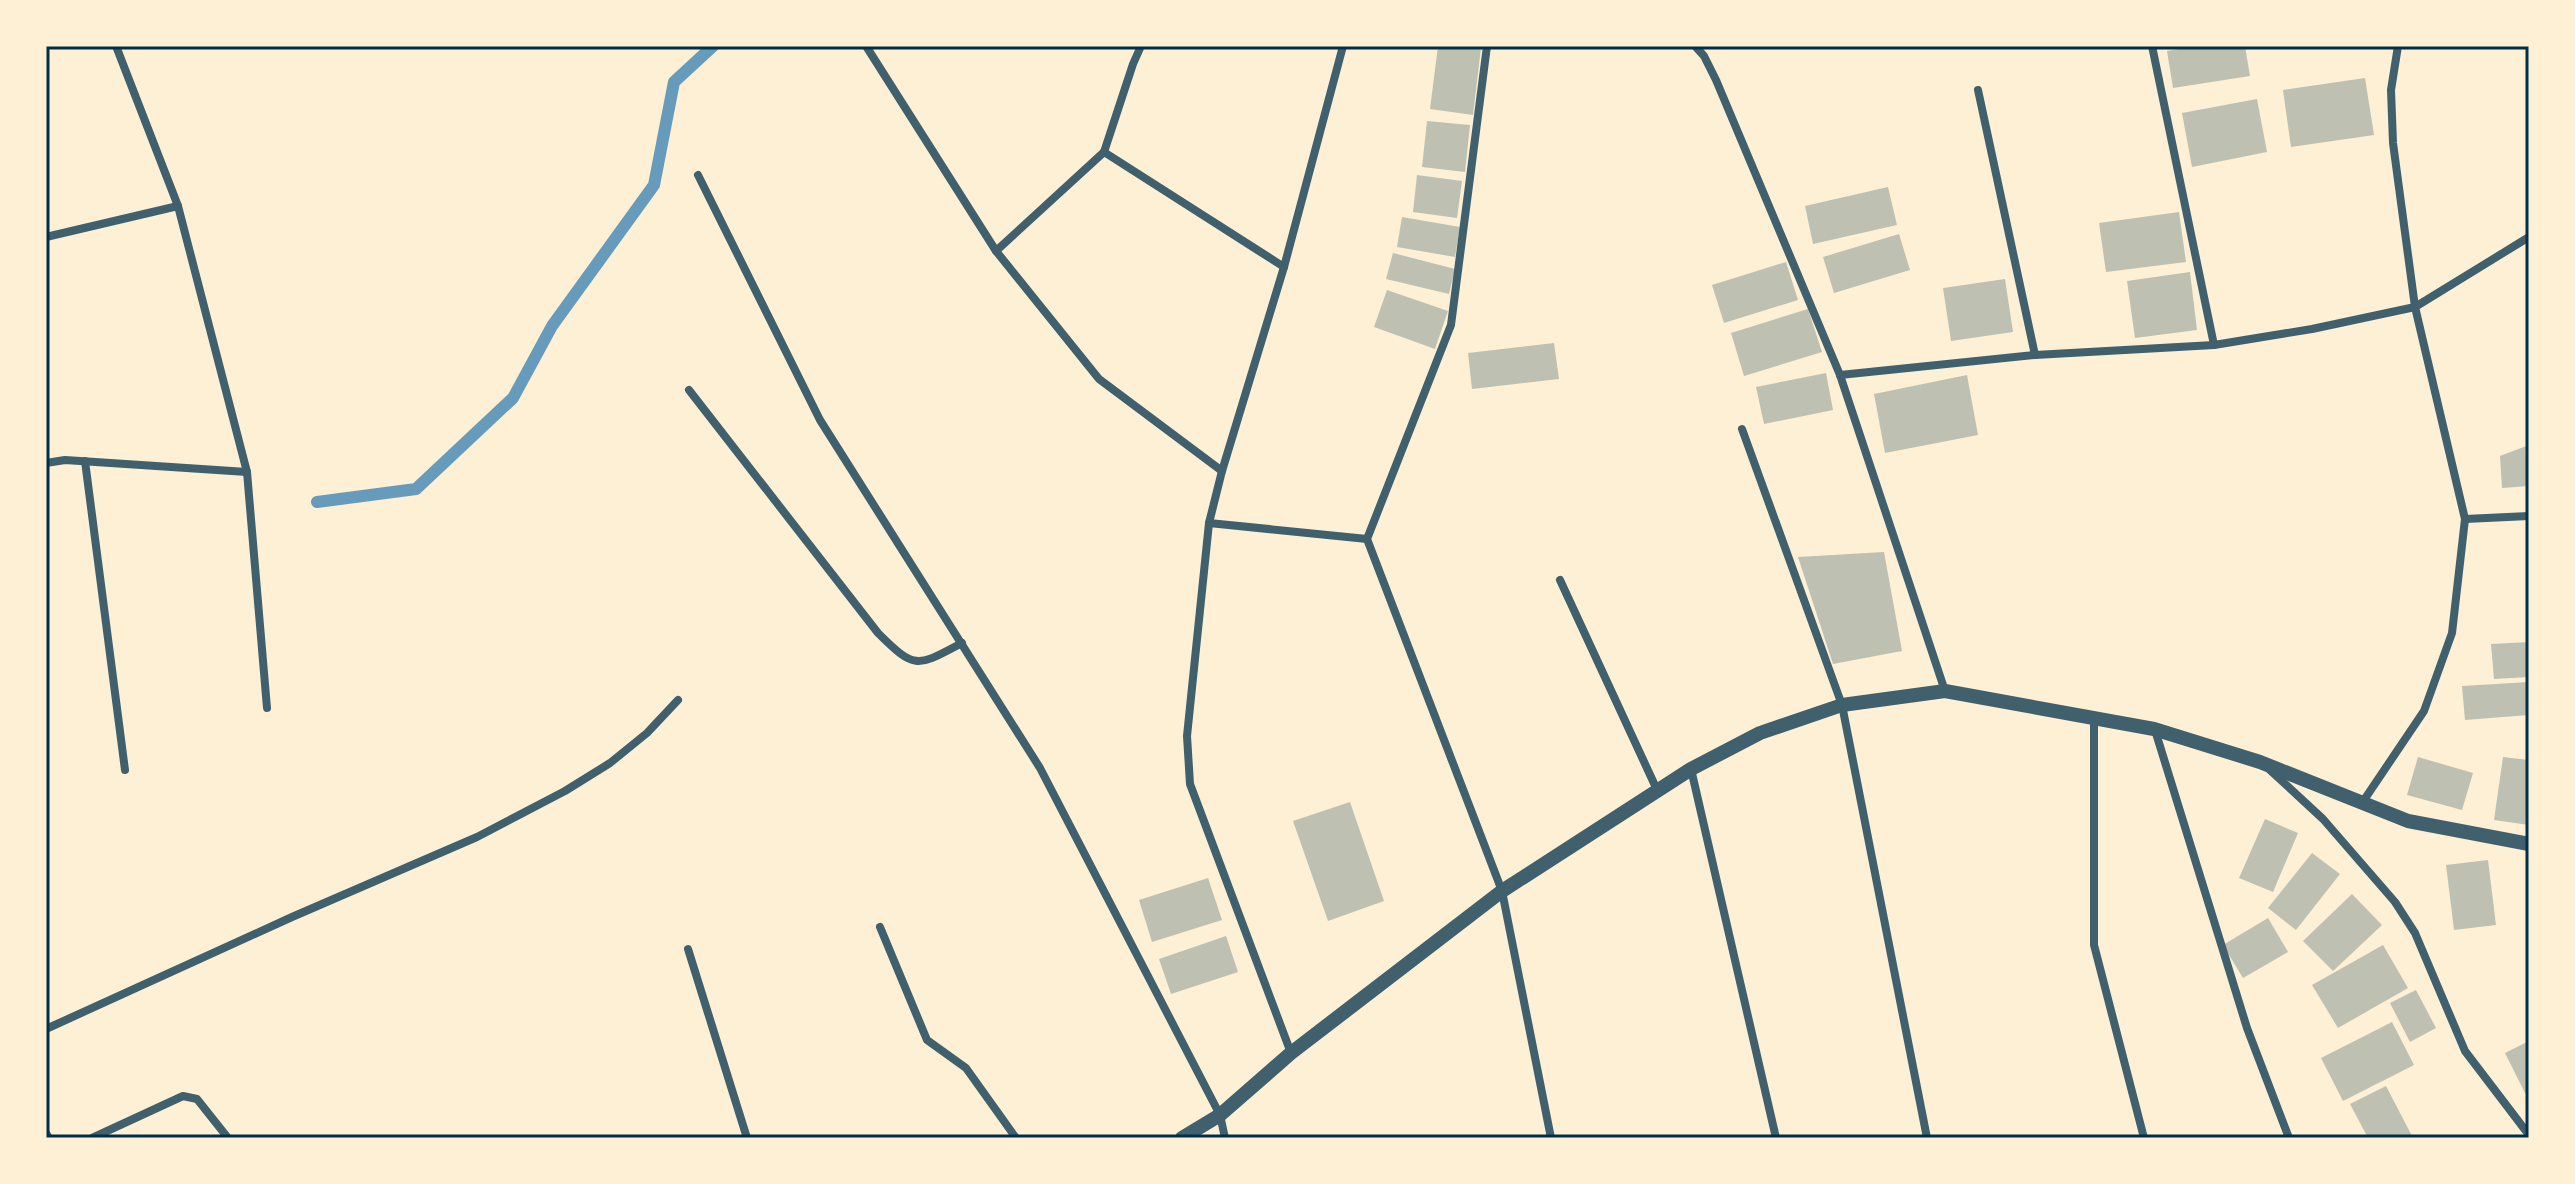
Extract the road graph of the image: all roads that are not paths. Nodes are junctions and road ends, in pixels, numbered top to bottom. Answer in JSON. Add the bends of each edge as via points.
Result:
{"nodes":[{"id":1,"x":116,"y":46,"type":"edge"},
{"id":2,"x":866,"y":46,"type":"edge"},
{"id":3,"x":1141,"y":46,"type":"edge"},
{"id":4,"x":1343,"y":46,"type":"edge"},
{"id":5,"x":1487,"y":46,"type":"edge"},
{"id":6,"x":1695,"y":46,"type":"edge"},
{"id":7,"x":2152,"y":46,"type":"edge"},
{"id":8,"x":2398,"y":46,"type":"edge"},
{"id":9,"x":1978,"y":90,"type":"dead end"},
{"id":10,"x":1104,"y":152,"type":"junction"},
{"id":11,"x":698,"y":175,"type":"dead end"},
{"id":12,"x":178,"y":206,"type":"junction"},
{"id":13,"x":46,"y":237,"type":"edge"},
{"id":14,"x":2529,"y":237,"type":"edge"},
{"id":15,"x":996,"y":251,"type":"junction"},
{"id":16,"x":1284,"y":267,"type":"junction"},
{"id":17,"x":2415,"y":307,"type":"junction"},
{"id":18,"x":2214,"y":345,"type":"junction"},
{"id":19,"x":2035,"y":355,"type":"junction"},
{"id":20,"x":1840,"y":375,"type":"junction"},
{"id":21,"x":689,"y":390,"type":"dead end"},
{"id":22,"x":1742,"y":429,"type":"dead end"},
{"id":23,"x":85,"y":461,"type":"junction"},
{"id":24,"x":46,"y":463,"type":"edge"},
{"id":25,"x":1222,"y":471,"type":"junction"},
{"id":26,"x":247,"y":472,"type":"junction"},
{"id":27,"x":2529,"y":516,"type":"edge"},
{"id":28,"x":2465,"y":519,"type":"junction"},
{"id":29,"x":1209,"y":523,"type":"junction"},
{"id":30,"x":1367,"y":539,"type":"junction"},
{"id":31,"x":1560,"y":580,"type":"dead end"},
{"id":32,"x":962,"y":643,"type":"junction"},
{"id":33,"x":1945,"y":691,"type":"junction"},
{"id":34,"x":678,"y":700,"type":"dead end"},
{"id":35,"x":1842,"y":705,"type":"junction"},
{"id":36,"x":267,"y":708,"type":"dead end"},
{"id":37,"x":2094,"y":717,"type":"junction"},
{"id":38,"x":2154,"y":729,"type":"junction"},
{"id":39,"x":2260,"y":762,"type":"junction"},
{"id":40,"x":1691,"y":769,"type":"junction"},
{"id":41,"x":125,"y":770,"type":"dead end"},
{"id":42,"x":1658,"y":792,"type":"junction"},
{"id":43,"x":2362,"y":803,"type":"junction"},
{"id":44,"x":2529,"y":844,"type":"edge"},
{"id":45,"x":1502,"y":891,"type":"junction"},
{"id":46,"x":880,"y":927,"type":"dead end"},
{"id":47,"x":688,"y":949,"type":"dead end"},
{"id":48,"x":46,"y":1029,"type":"edge"},
{"id":49,"x":1291,"y":1053,"type":"junction"},
{"id":50,"x":1220,"y":1115,"type":"junction"},
{"id":51,"x":46,"y":1133,"type":"edge"},
{"id":52,"x":2529,"y":1135,"type":"edge"},
{"id":53,"x":49,"y":1138,"type":"edge"},
{"id":54,"x":92,"y":1138,"type":"edge"},
{"id":55,"x":228,"y":1138,"type":"edge"},
{"id":56,"x":747,"y":1138,"type":"edge"},
{"id":57,"x":1016,"y":1138,"type":"edge"},
{"id":58,"x":1182,"y":1138,"type":"edge"},
{"id":59,"x":1225,"y":1138,"type":"edge"},
{"id":60,"x":1551,"y":1138,"type":"edge"},
{"id":61,"x":1776,"y":1138,"type":"edge"},
{"id":62,"x":1927,"y":1138,"type":"edge"},
{"id":63,"x":2144,"y":1138,"type":"edge"},
{"id":64,"x":2289,"y":1138,"type":"edge"}],
"edges":[{"from":1,"to":12,"type":"street"},
{"from":2,"to":15,"type":"street"},
{"from":3,"to":10,"type":"street"},
{"from":4,"to":16,"type":"street"},
{"from":5,"to":30,"type":"street","via":[[1451,325]]},
{"from":6,"to":20,"type":"street","via":[[1716,80]]},
{"from":7,"to":18,"type":"street"},
{"from":8,"to":17,"type":"street","via":[[2391,90],[2393,143]]},
{"from":9,"to":19,"type":"street"},
{"from":10,"to":15,"type":"street"},
{"from":10,"to":16,"type":"street"},
{"from":11,"to":32,"type":"street","via":[[820,420]]},
{"from":12,"to":13,"type":"street"},
{"from":12,"to":26,"type":"street"},
{"from":14,"to":17,"type":"street"},
{"from":15,"to":25,"type":"street","via":[[1099,379]]},
{"from":16,"to":25,"type":"street"},
{"from":17,"to":18,"type":"street"},
{"from":17,"to":28,"type":"street"},
{"from":18,"to":19,"type":"street"},
{"from":19,"to":20,"type":"street"},
{"from":20,"to":33,"type":"street"},
{"from":21,"to":32,"type":"street","via":[[878,633],[904,659],[926,662]]},
{"from":22,"to":35,"type":"street"},
{"from":23,"to":24,"type":"street"},
{"from":23,"to":26,"type":"street"},
{"from":23,"to":41,"type":"street"},
{"from":25,"to":29,"type":"street"},
{"from":26,"to":36,"type":"street"},
{"from":27,"to":28,"type":"street"},
{"from":28,"to":43,"type":"street","via":[[2452,633],[2424,711]]},
{"from":29,"to":30,"type":"street"},
{"from":29,"to":49,"type":"street","via":[[1187,736],[1190,784]]},
{"from":30,"to":45,"type":"street"},
{"from":31,"to":42,"type":"street"},
{"from":32,"to":50,"type":"street","via":[[1040,768]]},
{"from":33,"to":35,"type":"street"},
{"from":33,"to":37,"type":"street"},
{"from":34,"to":48,"type":"street","via":[[610,763],[477,837]]},
{"from":35,"to":40,"type":"street","via":[[1760,733]]},
{"from":35,"to":62,"type":"street"},
{"from":37,"to":38,"type":"street"},
{"from":37,"to":63,"type":"street","via":[[2094,945]]},
{"from":38,"to":39,"type":"street"},
{"from":38,"to":64,"type":"street","via":[[2247,1028]]},
{"from":39,"to":43,"type":"street"},
{"from":39,"to":52,"type":"street","via":[[2323,819],[2395,902],[2415,933],[2465,1051]]},
{"from":40,"to":42,"type":"street"},
{"from":40,"to":61,"type":"street"},
{"from":42,"to":45,"type":"street"},
{"from":43,"to":44,"type":"street","via":[[2408,821]]},
{"from":45,"to":49,"type":"street"},
{"from":45,"to":60,"type":"street"},
{"from":46,"to":57,"type":"street","via":[[927,1040],[966,1068]]},
{"from":47,"to":56,"type":"street"},
{"from":49,"to":50,"type":"street"},
{"from":50,"to":58,"type":"street"},
{"from":50,"to":59,"type":"street"},
{"from":51,"to":53,"type":"street"},
{"from":54,"to":55,"type":"street","via":[[190,1096]]}]}
